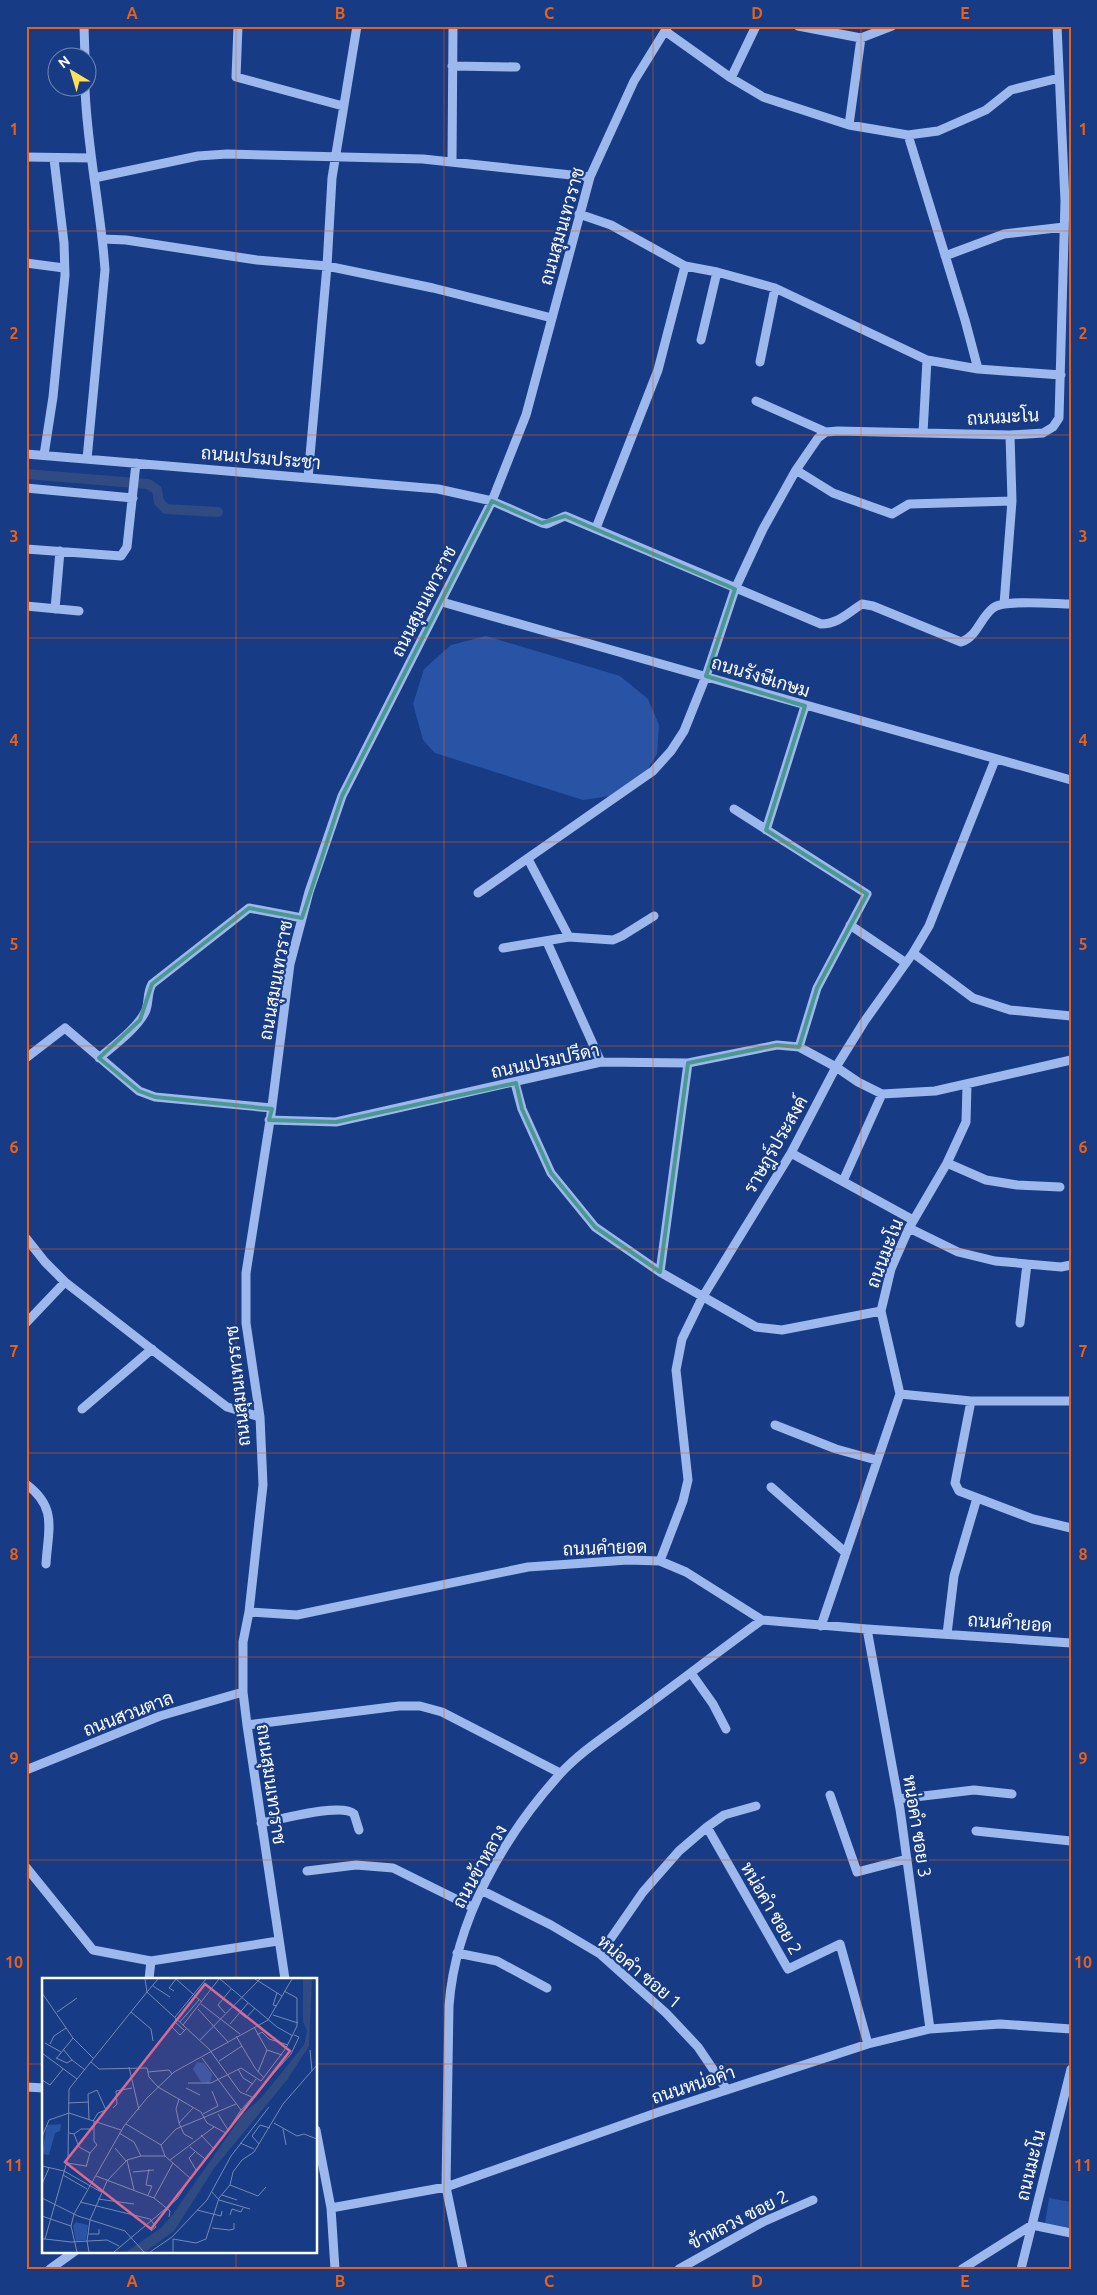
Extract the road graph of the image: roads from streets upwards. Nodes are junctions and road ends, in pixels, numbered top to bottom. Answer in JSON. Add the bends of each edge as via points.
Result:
{"nodes":[{"id":1,"x":84,"y":26,"type":"edge"},
{"id":2,"x":238,"y":26,"type":"edge"},
{"id":3,"x":357,"y":26,"type":"edge"},
{"id":4,"x":453,"y":26,"type":"edge"},
{"id":5,"x":756,"y":26,"type":"edge"},
{"id":6,"x":798,"y":26,"type":"edge"},
{"id":7,"x":892,"y":26,"type":"edge"},
{"id":8,"x":1057,"y":26,"type":"edge"},
{"id":9,"x":666,"y":29,"type":"edge"},
{"id":10,"x":861,"y":38,"type":"junction"},
{"id":11,"x":85,"y":48,"type":"edge"},
{"id":12,"x":452,"y":66,"type":"junction"},
{"id":13,"x":516,"y":67,"type":"dead end"},
{"id":14,"x":731,"y":78,"type":"junction"},
{"id":15,"x":1059,"y":78,"type":"junction"},
{"id":16,"x":86,"y":98,"type":"edge"},
{"id":17,"x":343,"y":106,"type":"junction"},
{"id":18,"x":849,"y":125,"type":"junction"},
{"id":19,"x":908,"y":135,"type":"junction"},
{"id":20,"x":335,"y":156,"type":"junction"},
{"id":21,"x":26,"y":157,"type":"edge"},
{"id":22,"x":91,"y":158,"type":"junction"},
{"id":23,"x":54,"y":159,"type":"junction"},
{"id":24,"x":452,"y":162,"type":"junction"},
{"id":25,"x":590,"y":177,"type":"junction"},
{"id":26,"x":94,"y":178,"type":"junction"},
{"id":27,"x":1068,"y":201,"type":"edge"},
{"id":28,"x":579,"y":214,"type":"junction"},
{"id":29,"x":1064,"y":227,"type":"junction"},
{"id":30,"x":103,"y":239,"type":"junction"},
{"id":31,"x":946,"y":256,"type":"junction"},
{"id":32,"x":26,"y":263,"type":"edge"},
{"id":33,"x":327,"y":266,"type":"junction"},
{"id":34,"x":685,"y":266,"type":"junction"},
{"id":35,"x":64,"y":268,"type":"junction"},
{"id":36,"x":717,"y":272,"type":"junction"},
{"id":37,"x":775,"y":288,"type":"junction"},
{"id":38,"x":552,"y":318,"type":"junction"},
{"id":39,"x":701,"y":340,"type":"dead end"},
{"id":40,"x":927,"y":360,"type":"junction"},
{"id":41,"x":760,"y":362,"type":"dead end"},
{"id":42,"x":978,"y":369,"type":"junction"},
{"id":43,"x":1061,"y":375,"type":"junction"},
{"id":44,"x":756,"y":400,"type":"dead end"},
{"id":45,"x":826,"y":432,"type":"junction"},
{"id":46,"x":922,"y":434,"type":"junction"},
{"id":47,"x":1010,"y":436,"type":"junction"},
{"id":48,"x":26,"y":454,"type":"edge"},
{"id":49,"x":44,"y":455,"type":"junction"},
{"id":50,"x":87,"y":459,"type":"junction"},
{"id":51,"x":136,"y":463,"type":"junction"},
{"id":52,"x":796,"y":470,"type":"junction"},
{"id":53,"x":308,"y":478,"type":"junction"},
{"id":54,"x":26,"y":488,"type":"edge"},
{"id":55,"x":133,"y":498,"type":"junction"},
{"id":56,"x":492,"y":501,"type":"junction"},
{"id":57,"x":1012,"y":501,"type":"junction"},
{"id":58,"x":596,"y":528,"type":"junction"},
{"id":59,"x":26,"y":549,"type":"edge"},
{"id":60,"x":60,"y":551,"type":"junction"},
{"id":61,"x":735,"y":589,"type":"junction"},
{"id":62,"x":442,"y":602,"type":"junction"},
{"id":63,"x":1004,"y":604,"type":"junction"},
{"id":64,"x":1071,"y":604,"type":"edge"},
{"id":65,"x":26,"y":606,"type":"edge"},
{"id":66,"x":55,"y":609,"type":"junction"},
{"id":67,"x":79,"y":611,"type":"dead end"},
{"id":68,"x":706,"y":676,"type":"junction"},
{"id":69,"x":805,"y":706,"type":"junction"},
{"id":70,"x":995,"y":760,"type":"junction"},
{"id":71,"x":1071,"y":780,"type":"edge"},
{"id":72,"x":734,"y":809,"type":"dead end"},
{"id":73,"x":766,"y":830,"type":"junction"},
{"id":74,"x":528,"y":859,"type":"junction"},
{"id":75,"x":478,"y":893,"type":"dead end"},
{"id":76,"x":654,"y":916,"type":"dead end"},
{"id":77,"x":302,"y":918,"type":"junction"},
{"id":78,"x":850,"y":925,"type":"junction"},
{"id":79,"x":569,"y":937,"type":"junction"},
{"id":80,"x":547,"y":942,"type":"junction"},
{"id":81,"x":503,"y":948,"type":"dead end"},
{"id":82,"x":913,"y":953,"type":"junction"},
{"id":83,"x":906,"y":963,"type":"junction"},
{"id":84,"x":1071,"y":1016,"type":"edge"},
{"id":85,"x":799,"y":1047,"type":"junction"},
{"id":86,"x":26,"y":1058,"type":"edge"},
{"id":87,"x":99,"y":1058,"type":"junction"},
{"id":88,"x":1071,"y":1060,"type":"edge"},
{"id":89,"x":601,"y":1062,"type":"junction"},
{"id":90,"x":688,"y":1063,"type":"junction"},
{"id":91,"x":836,"y":1067,"type":"junction"},
{"id":92,"x":516,"y":1083,"type":"junction"},
{"id":93,"x":967,"y":1085,"type":"junction"},
{"id":94,"x":882,"y":1094,"type":"junction"},
{"id":95,"x":271,"y":1108,"type":"junction"},
{"id":96,"x":269,"y":1120,"type":"junction"},
{"id":97,"x":791,"y":1153,"type":"junction"},
{"id":98,"x":947,"y":1163,"type":"junction"},
{"id":99,"x":843,"y":1181,"type":"junction"},
{"id":100,"x":1060,"y":1187,"type":"dead end"},
{"id":101,"x":911,"y":1224,"type":"junction"},
{"id":102,"x":26,"y":1238,"type":"edge"},
{"id":103,"x":1026,"y":1264,"type":"junction"},
{"id":104,"x":1071,"y":1265,"type":"edge"},
{"id":105,"x":660,"y":1272,"type":"junction"},
{"id":106,"x":65,"y":1282,"type":"junction"},
{"id":107,"x":702,"y":1298,"type":"junction"},
{"id":108,"x":881,"y":1311,"type":"junction"},
{"id":109,"x":26,"y":1323,"type":"edge"},
{"id":110,"x":1020,"y":1323,"type":"dead end"},
{"id":111,"x":152,"y":1349,"type":"junction"},
{"id":112,"x":900,"y":1394,"type":"junction"},
{"id":113,"x":1071,"y":1401,"type":"edge"},
{"id":114,"x":971,"y":1402,"type":"junction"},
{"id":115,"x":82,"y":1409,"type":"dead end"},
{"id":116,"x":260,"y":1417,"type":"junction"},
{"id":117,"x":775,"y":1425,"type":"dead end"},
{"id":118,"x":876,"y":1460,"type":"junction"},
{"id":119,"x":26,"y":1484,"type":"edge"},
{"id":120,"x":771,"y":1486,"type":"dead end"},
{"id":121,"x":977,"y":1498,"type":"junction"},
{"id":122,"x":1071,"y":1528,"type":"edge"},
{"id":123,"x":846,"y":1552,"type":"junction"},
{"id":124,"x":660,"y":1562,"type":"junction"},
{"id":125,"x":46,"y":1564,"type":"dead end"},
{"id":126,"x":249,"y":1612,"type":"junction"},
{"id":127,"x":762,"y":1620,"type":"junction"},
{"id":128,"x":821,"y":1626,"type":"junction"},
{"id":129,"x":867,"y":1629,"type":"junction"},
{"id":130,"x":947,"y":1634,"type":"junction"},
{"id":131,"x":1071,"y":1642,"type":"edge"},
{"id":132,"x":691,"y":1673,"type":"junction"},
{"id":133,"x":243,"y":1692,"type":"junction"},
{"id":134,"x":247,"y":1725,"type":"junction"},
{"id":135,"x":726,"y":1729,"type":"dead end"},
{"id":136,"x":26,"y":1770,"type":"edge"},
{"id":137,"x":560,"y":1774,"type":"junction"},
{"id":138,"x":1012,"y":1794,"type":"dead end"},
{"id":139,"x":830,"y":1795,"type":"dead end"},
{"id":140,"x":898,"y":1798,"type":"junction"},
{"id":141,"x":756,"y":1806,"type":"dead end"},
{"id":142,"x":261,"y":1823,"type":"junction"},
{"id":143,"x":707,"y":1827,"type":"junction"},
{"id":144,"x":359,"y":1830,"type":"dead end"},
{"id":145,"x":976,"y":1830,"type":"dead end"},
{"id":146,"x":1071,"y":1841,"type":"edge"},
{"id":147,"x":907,"y":1860,"type":"junction"},
{"id":148,"x":26,"y":1867,"type":"edge"},
{"id":149,"x":308,"y":1871,"type":"dead end"},
{"id":150,"x":481,"y":1890,"type":"junction"},
{"id":151,"x":472,"y":1907,"type":"junction"},
{"id":152,"x":278,"y":1940,"type":"junction"},
{"id":153,"x":457,"y":1953,"type":"junction"},
{"id":154,"x":600,"y":1954,"type":"junction"},
{"id":155,"x":151,"y":1961,"type":"junction"},
{"id":156,"x":149,"y":1978,"type":"edge"},
{"id":157,"x":285,"y":1978,"type":"edge"},
{"id":158,"x":547,"y":1988,"type":"dead end"},
{"id":159,"x":1071,"y":2028,"type":"edge"},
{"id":160,"x":930,"y":2029,"type":"junction"},
{"id":161,"x":868,"y":2044,"type":"junction"},
{"id":162,"x":1071,"y":2069,"type":"edge"},
{"id":163,"x":26,"y":2087,"type":"edge"},
{"id":164,"x":42,"y":2088,"type":"edge"},
{"id":165,"x":727,"y":2090,"type":"junction"},
{"id":166,"x":318,"y":2140,"type":"edge"},
{"id":167,"x":446,"y":2187,"type":"junction"},
{"id":168,"x":813,"y":2200,"type":"dead end"},
{"id":169,"x":331,"y":2208,"type":"junction"},
{"id":170,"x":1032,"y":2226,"type":"junction"},
{"id":171,"x":1071,"y":2232,"type":"edge"},
{"id":172,"x":74,"y":2252,"type":"edge"},
{"id":173,"x":50,"y":2269,"type":"edge"},
{"id":174,"x":335,"y":2269,"type":"edge"},
{"id":175,"x":463,"y":2269,"type":"edge"},
{"id":176,"x":679,"y":2269,"type":"edge"},
{"id":177,"x":962,"y":2269,"type":"edge"},
{"id":178,"x":1021,"y":2269,"type":"edge"}],
"edges":[{"from":1,"to":11,"type":"street"},
{"from":2,"to":17,"type":"street","via":[[236,77]]},
{"from":3,"to":17,"type":"street"},
{"from":4,"to":12,"type":"street"},
{"from":5,"to":14,"type":"street"},
{"from":6,"to":10,"type":"street"},
{"from":7,"to":10,"type":"street"},
{"from":8,"to":15,"type":"street","name":"ถนนมะโน"},
{"from":9,"to":14,"type":"street"},
{"from":9,"to":25,"type":"street","name":"ถนนสุมนเทวราช","via":[[634,81]]},
{"from":10,"to":18,"type":"street"},
{"from":12,"to":13,"type":"street"},
{"from":12,"to":24,"type":"street"},
{"from":14,"to":18,"type":"street","via":[[763,97]]},
{"from":15,"to":19,"type":"street","via":[[1011,90],[986,110],[938,131]]},
{"from":15,"to":27,"type":"street","name":"ถนนมะโน"},
{"from":16,"to":22,"type":"street"},
{"from":17,"to":20,"type":"street"},
{"from":18,"to":19,"type":"street"},
{"from":19,"to":31,"type":"street"},
{"from":20,"to":24,"type":"street"},
{"from":20,"to":26,"type":"street","via":[[198,156]]},
{"from":20,"to":33,"type":"street"},
{"from":21,"to":23,"type":"street"},
{"from":22,"to":23,"type":"street"},
{"from":22,"to":26,"type":"street"},
{"from":23,"to":35,"type":"street"},
{"from":24,"to":25,"type":"street"},
{"from":25,"to":28,"type":"street","name":"ถนนสุมนเทวราช"},
{"from":26,"to":30,"type":"street"},
{"from":27,"to":29,"type":"street","name":"ถนนมะโน"},
{"from":28,"to":34,"type":"street","via":[[611,225]]},
{"from":28,"to":38,"type":"street","name":"ถนนสุมนเทวราช"},
{"from":29,"to":31,"type":"street","via":[[1004,234]]},
{"from":29,"to":43,"type":"street","name":"ถนนมะโน"},
{"from":30,"to":33,"type":"street"},
{"from":30,"to":50,"type":"street","via":[[106,270]]},
{"from":31,"to":42,"type":"street"},
{"from":32,"to":35,"type":"street"},
{"from":33,"to":38,"type":"street"},
{"from":33,"to":53,"type":"street"},
{"from":34,"to":36,"type":"street"},
{"from":34,"to":58,"type":"street","via":[[658,370]]},
{"from":35,"to":49,"type":"street","via":[[53,397]]},
{"from":36,"to":37,"type":"street"},
{"from":36,"to":39,"type":"street"},
{"from":37,"to":40,"type":"street"},
{"from":37,"to":41,"type":"street"},
{"from":38,"to":56,"type":"street","name":"ถนนสุมนเทวราช","via":[[526,415]]},
{"from":40,"to":42,"type":"street"},
{"from":40,"to":46,"type":"street"},
{"from":42,"to":43,"type":"street"},
{"from":43,"to":47,"type":"street","name":"ถนนมะโน","via":[[1059,418],[1053,427],[1044,433]]},
{"from":44,"to":45,"type":"street"},
{"from":45,"to":46,"type":"street","name":"ถนนมะโน"},
{"from":45,"to":52,"type":"street","via":[[818,438]]},
{"from":46,"to":47,"type":"street","name":"ถนนมะโน"},
{"from":47,"to":57,"type":"street"},
{"from":48,"to":49,"type":"street","name":"ถนนเปรมประชา"},
{"from":49,"to":50,"type":"street","name":"ถนนเปรมประชา"},
{"from":50,"to":51,"type":"street","name":"ถนนเปรมประชา"},
{"from":51,"to":53,"type":"street","name":"ถนนเปรมประชา"},
{"from":51,"to":55,"type":"street"},
{"from":52,"to":57,"type":"street","via":[[833,493],[892,514],[909,504]]},
{"from":52,"to":61,"type":"street"},
{"from":53,"to":56,"type":"street","name":"ถนนเปรมประชา","via":[[438,488]]},
{"from":54,"to":55,"type":"street"},
{"from":55,"to":60,"type":"street","via":[[127,547],[121,556]]},
{"from":56,"to":58,"type":"street","name":"ถนนเปรมประชา","via":[[542,523],[565,516]]},
{"from":56,"to":62,"type":"street","name":"ถนนสุมนเทวราช"},
{"from":57,"to":63,"type":"street"},
{"from":58,"to":61,"type":"street","name":"ถนนเปรมประชา"},
{"from":59,"to":60,"type":"street"},
{"from":60,"to":66,"type":"street"},
{"from":61,"to":63,"type":"street","name":"ถนนเปรมประชา","via":[[821,624],[831,624],[862,604],[873,606],[961,642],[969,640],[993,608]]},
{"from":61,"to":68,"type":"street"},
{"from":62,"to":68,"type":"street","name":"ถนนรังษีเกษม"},
{"from":62,"to":77,"type":"street","name":"ถนนสุมนเทวราช","via":[[342,796]]},
{"from":63,"to":64,"type":"street"},
{"from":65,"to":66,"type":"street"},
{"from":66,"to":67,"type":"street"},
{"from":68,"to":69,"type":"street","name":"ถนนรังษีเกษม"},
{"from":68,"to":74,"type":"street","via":[[684,730],[671,752],[653,771]]},
{"from":69,"to":70,"type":"street","name":"ถนนรังษีเกษม"},
{"from":69,"to":73,"type":"street"},
{"from":70,"to":71,"type":"street","name":"ถนนรังษีเกษม"},
{"from":70,"to":82,"type":"street","name":"ราษฎร์ประสงค์","via":[[929,926]]},
{"from":72,"to":73,"type":"street"},
{"from":73,"to":78,"type":"street","via":[[867,894]]},
{"from":74,"to":75,"type":"street"},
{"from":74,"to":79,"type":"street"},
{"from":76,"to":79,"type":"street","via":[[613,940]]},
{"from":77,"to":87,"type":"street","via":[[249,908],[152,984],[148,989],[146,1011],[140,1020]]},
{"from":77,"to":95,"type":"street","name":"ถนนสุมนเทวราช","via":[[290,964]]},
{"from":78,"to":83,"type":"street"},
{"from":78,"to":85,"type":"street","via":[[817,988]]},
{"from":79,"to":80,"type":"street"},
{"from":80,"to":81,"type":"street"},
{"from":80,"to":89,"type":"street"},
{"from":82,"to":83,"type":"street","name":"ราษฎร์ประสงค์"},
{"from":82,"to":84,"type":"street","via":[[973,998],[1010,1010]]},
{"from":83,"to":91,"type":"street","name":"ราษฎร์ประสงค์"},
{"from":85,"to":90,"type":"street","name":"ถนนเปรมปรีดา","via":[[777,1045]]},
{"from":85,"to":91,"type":"street","name":"ถนนเปรมปรีดา"},
{"from":86,"to":87,"type":"street","via":[[65,1028]]},
{"from":87,"to":95,"type":"street","via":[[138,1091],[155,1097]]},
{"from":88,"to":93,"type":"street"},
{"from":89,"to":90,"type":"street","name":"ถนนเปรมปรีดา"},
{"from":89,"to":92,"type":"street","name":"ถนนเปรมปรีดา"},
{"from":90,"to":105,"type":"street"},
{"from":91,"to":94,"type":"street","name":"ถนนเปรมปรีดา"},
{"from":91,"to":97,"type":"street","name":"ราษฎร์ประสงค์"},
{"from":92,"to":96,"type":"street","name":"ถนนเปรมปรีดา","via":[[336,1122]]},
{"from":92,"to":105,"type":"street","via":[[522,1109],[551,1173],[595,1227]]},
{"from":93,"to":94,"type":"street","name":"ถนนเปรมปรีดา","via":[[935,1091]]},
{"from":93,"to":98,"type":"street","name":"ถนนมะโน","via":[[966,1122]]},
{"from":94,"to":99,"type":"street"},
{"from":95,"to":96,"type":"street","name":"ถนนสุมนเทวราช"},
{"from":96,"to":116,"type":"street","name":"ถนนสุมนเทวราช","via":[[246,1273],[246,1323]]},
{"from":97,"to":99,"type":"street"},
{"from":97,"to":107,"type":"street","name":"ราษฎร์ประสงค์"},
{"from":98,"to":100,"type":"street","via":[[986,1180]]},
{"from":98,"to":101,"type":"street","name":"ถนนมะโน"},
{"from":99,"to":101,"type":"street"},
{"from":101,"to":103,"type":"street","via":[[958,1252]]},
{"from":101,"to":108,"type":"street","name":"ถนนมะโน","via":[[892,1269]]},
{"from":102,"to":106,"type":"street"},
{"from":103,"to":104,"type":"street"},
{"from":103,"to":110,"type":"street"},
{"from":105,"to":107,"type":"street"},
{"from":106,"to":109,"type":"street"},
{"from":106,"to":111,"type":"street"},
{"from":107,"to":108,"type":"street","via":[[756,1328],[769,1330]]},
{"from":107,"to":124,"type":"street","name":"ราษฎร์ประสงค์","via":[[682,1339],[676,1370],[688,1480]]},
{"from":108,"to":112,"type":"street","name":"ถนนมะโน"},
{"from":111,"to":115,"type":"street"},
{"from":111,"to":116,"type":"street","via":[[227,1407]]},
{"from":112,"to":114,"type":"street"},
{"from":112,"to":118,"type":"street"},
{"from":113,"to":114,"type":"street"},
{"from":114,"to":121,"type":"street","via":[[955,1482],[958,1491]]},
{"from":116,"to":126,"type":"street","name":"ถนนสุมนเทวราช","via":[[263,1485]]},
{"from":117,"to":118,"type":"street","via":[[836,1449]]},
{"from":118,"to":123,"type":"street"},
{"from":119,"to":125,"type":"street","via":[[48,1508]]},
{"from":120,"to":123,"type":"street"},
{"from":121,"to":122,"type":"street","via":[[1033,1519]]},
{"from":121,"to":130,"type":"street","via":[[954,1576]]},
{"from":123,"to":128,"type":"street"},
{"from":124,"to":126,"type":"street","name":"ถนนคำยอด","via":[[628,1560],[528,1567],[296,1614]]},
{"from":124,"to":127,"type":"street","name":"ถนนคำยอด","via":[[686,1572]]},
{"from":126,"to":133,"type":"street","name":"ถนนสุมนเทวราช","via":[[243,1642]]},
{"from":127,"to":128,"type":"street","name":"ถนนคำยอด"},
{"from":127,"to":132,"type":"street","name":"ถนนข้าหลวง"},
{"from":128,"to":129,"type":"street","name":"ถนนคำยอด"},
{"from":129,"to":130,"type":"street","name":"ถนนคำยอด"},
{"from":129,"to":140,"type":"street","name":"หน่อคำ ซอย 3"},
{"from":130,"to":131,"type":"street","name":"ถนนคำยอด"},
{"from":132,"to":135,"type":"street"},
{"from":132,"to":137,"type":"street","name":"ถนนข้าหลวง","via":[[596,1743]]},
{"from":133,"to":134,"type":"street","name":"ถนนสุมนเทวราช"},
{"from":133,"to":136,"type":"street","name":"ถนนสวนตาล","via":[[160,1716]]},
{"from":134,"to":137,"type":"street","via":[[420,1706],[442,1712]]},
{"from":134,"to":142,"type":"street","name":"ถนนสุมนเทวราช"},
{"from":137,"to":150,"type":"street","name":"ถนนข้าหลวง","via":[[515,1832]]},
{"from":138,"to":140,"type":"street","via":[[974,1790]]},
{"from":139,"to":147,"type":"street","via":[[857,1872]]},
{"from":140,"to":147,"type":"street","name":"หน่อคำ ซอย 3"},
{"from":141,"to":143,"type":"street","via":[[724,1815]]},
{"from":142,"to":144,"type":"street","via":[[344,1809],[354,1814]]},
{"from":142,"to":152,"type":"street","name":"ถนนสุมนเทวราช"},
{"from":143,"to":154,"type":"street","via":[[679,1851],[643,1892]]},
{"from":143,"to":161,"type":"street","name":"หน่อคำ ซอย 2","via":[[788,1969],[840,1944]]},
{"from":145,"to":146,"type":"street"},
{"from":147,"to":160,"type":"street","name":"หน่อคำ ซอย 3"},
{"from":148,"to":155,"type":"street","via":[[93,1950]]},
{"from":149,"to":151,"type":"street","via":[[356,1865],[393,1868]]},
{"from":150,"to":151,"type":"street","name":"ถนนข้าหลวง"},
{"from":150,"to":154,"type":"street","name":"หน่อคำ ซอย 1"},
{"from":151,"to":153,"type":"street","name":"ถนนข้าหลวง"},
{"from":152,"to":155,"type":"street"},
{"from":152,"to":157,"type":"street","name":"ถนนสุมนเทวราช"},
{"from":153,"to":158,"type":"street","via":[[497,1961]]},
{"from":153,"to":167,"type":"street","name":"ถนนข้าหลวง","via":[[450,1982]]},
{"from":154,"to":165,"type":"street","name":"หน่อคำ ซอย 1","via":[[666,2013],[698,2047]]},
{"from":155,"to":156,"type":"street"},
{"from":159,"to":160,"type":"street","name":"ถนนหน่อคำ","via":[[1000,2024]]},
{"from":160,"to":161,"type":"street","name":"ถนนหน่อคำ"},
{"from":161,"to":165,"type":"street","name":"ถนนหน่อคำ"},
{"from":162,"to":170,"type":"street","name":"ถนนมะโน"},
{"from":163,"to":164,"type":"street"},
{"from":165,"to":167,"type":"street","name":"ถนนหน่อคำ"},
{"from":166,"to":169,"type":"street"},
{"from":167,"to":169,"type":"street","name":"ถนนหน่อคำ"},
{"from":167,"to":175,"type":"street","name":"ถนนข้าหลวง"},
{"from":168,"to":176,"type":"street","name":"ข้าหลวง ซอย 2","via":[[763,2222]]},
{"from":169,"to":174,"type":"street"},
{"from":170,"to":171,"type":"street"},
{"from":170,"to":177,"type":"street"},
{"from":170,"to":178,"type":"street","name":"ถนนมะโน"},
{"from":172,"to":173,"type":"street"}]}
